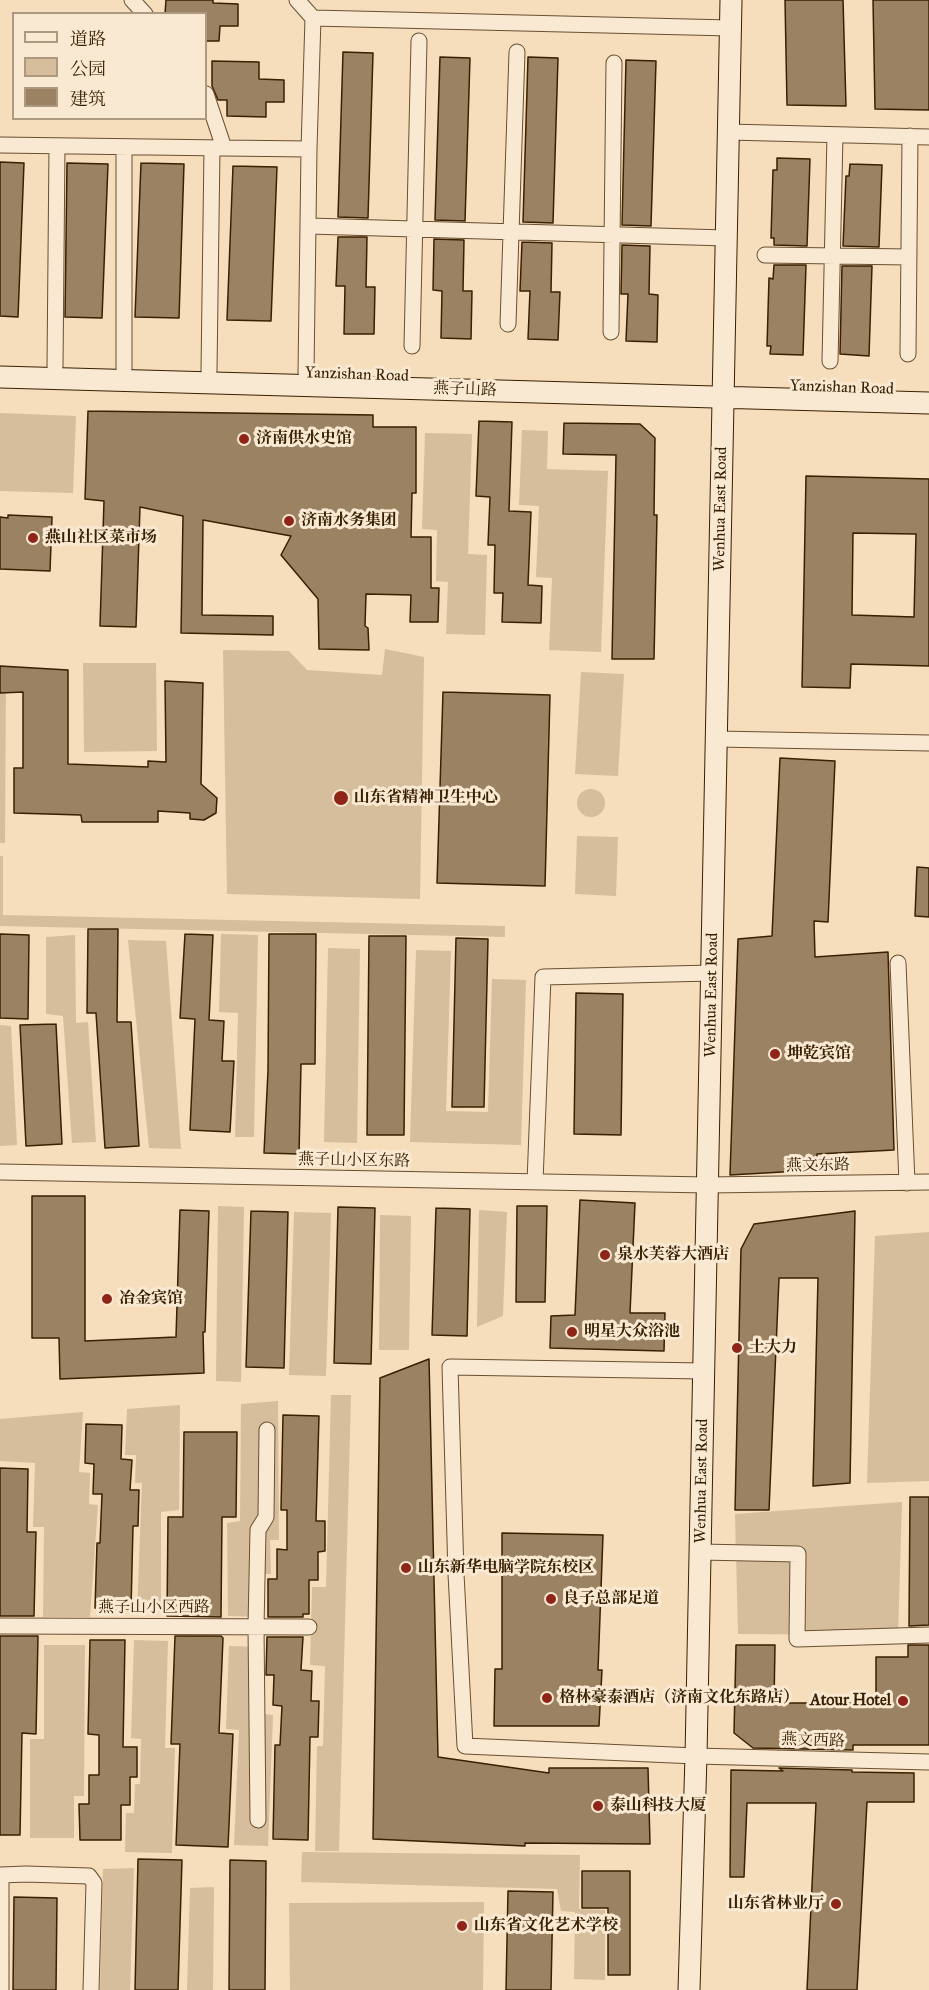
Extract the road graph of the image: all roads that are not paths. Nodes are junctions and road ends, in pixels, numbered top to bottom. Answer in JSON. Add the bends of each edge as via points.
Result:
{"nodes":[{"id":1,"x":132,"y":0,"type":"edge"},
{"id":2,"x":297,"y":0,"type":"edge"},
{"id":3,"x":731,"y":0,"type":"edge"},
{"id":4,"x":143,"y":12,"type":"edge"},
{"id":5,"x":313,"y":18,"type":"junction"},
{"id":6,"x":730,"y":28,"type":"junction"},
{"id":7,"x":419,"y":41,"type":"dead end"},
{"id":8,"x":517,"y":52,"type":"dead end"},
{"id":9,"x":614,"y":63,"type":"dead end"},
{"id":10,"x":207,"y":98,"type":"edge"},
{"id":11,"x":0,"y":131,"type":"edge"},
{"id":12,"x":728,"y":132,"type":"junction"},
{"id":13,"x":835,"y":135,"type":"junction"},
{"id":14,"x":910,"y":136,"type":"junction"},
{"id":15,"x":929,"y":137,"type":"edge"},
{"id":16,"x":0,"y":145,"type":"edge"},
{"id":17,"x":57,"y":146,"type":"junction"},
{"id":18,"x":124,"y":147,"type":"junction"},
{"id":19,"x":218,"y":148,"type":"junction"},
{"id":20,"x":309,"y":149,"type":"junction"},
{"id":21,"x":309,"y":226,"type":"junction"},
{"id":22,"x":415,"y":229,"type":"junction"},
{"id":23,"x":511,"y":232,"type":"junction"},
{"id":24,"x":612,"y":235,"type":"junction"},
{"id":25,"x":726,"y":238,"type":"junction"},
{"id":26,"x":765,"y":255,"type":"dead end"},
{"id":27,"x":832,"y":256,"type":"junction"},
{"id":28,"x":909,"y":257,"type":"junction"},
{"id":29,"x":508,"y":324,"type":"dead end"},
{"id":30,"x":611,"y":332,"type":"dead end"},
{"id":31,"x":412,"y":346,"type":"dead end"},
{"id":32,"x":908,"y":354,"type":"dead end"},
{"id":33,"x":830,"y":361,"type":"dead end"},
{"id":34,"x":0,"y":365,"type":"edge"},
{"id":35,"x":55,"y":367,"type":"junction"},
{"id":36,"x":124,"y":369,"type":"junction"},
{"id":37,"x":209,"y":371,"type":"junction"},
{"id":38,"x":306,"y":373,"type":"junction"},
{"id":39,"x":0,"y":377,"type":"edge"},
{"id":40,"x":723,"y":391,"type":"junction"},
{"id":41,"x":929,"y":391,"type":"edge"},
{"id":42,"x":929,"y":403,"type":"edge"},
{"id":43,"x":717,"y":739,"type":"junction"},
{"id":44,"x":929,"y":742,"type":"edge"},
{"id":45,"x":898,"y":963,"type":"dead end"},
{"id":46,"x":712,"y":972,"type":"junction"},
{"id":47,"x":0,"y":1172,"type":"edge"},
{"id":48,"x":535,"y":1182,"type":"junction"},
{"id":49,"x":929,"y":1182,"type":"edge"},
{"id":50,"x":906,"y":1183,"type":"junction"},
{"id":51,"x":707,"y":1185,"type":"junction"},
{"id":52,"x":704,"y":1371,"type":"junction"},
{"id":53,"x":267,"y":1430,"type":"dead end"},
{"id":54,"x":700,"y":1552,"type":"junction"},
{"id":55,"x":0,"y":1626,"type":"edge"},
{"id":56,"x":256,"y":1627,"type":"junction"},
{"id":57,"x":309,"y":1627,"type":"dead end"},
{"id":58,"x":929,"y":1635,"type":"edge"},
{"id":59,"x":696,"y":1756,"type":"junction"},
{"id":60,"x":929,"y":1762,"type":"edge"},
{"id":61,"x":258,"y":1820,"type":"dead end"},
{"id":62,"x":1,"y":1990,"type":"edge"},
{"id":63,"x":91,"y":1990,"type":"edge"},
{"id":64,"x":689,"y":1990,"type":"edge"}],
"edges":[{"from":1,"to":4,"type":"street"},
{"from":2,"to":5,"type":"street"},
{"from":3,"to":6,"type":"main road","name":"Wenhua East Road"},
{"from":5,"to":6,"type":"street"},
{"from":5,"to":20,"type":"street"},
{"from":6,"to":12,"type":"main road","name":"Wenhua East Road"},
{"from":7,"to":22,"type":"street"},
{"from":8,"to":23,"type":"street"},
{"from":9,"to":24,"type":"street"},
{"from":10,"to":19,"type":"street"},
{"from":11,"to":16,"type":"street"},
{"from":12,"to":13,"type":"street"},
{"from":12,"to":25,"type":"main road","name":"Wenhua East Road"},
{"from":13,"to":14,"type":"street"},
{"from":13,"to":27,"type":"street"},
{"from":14,"to":15,"type":"street"},
{"from":14,"to":28,"type":"street"},
{"from":16,"to":17,"type":"street"},
{"from":17,"to":18,"type":"street"},
{"from":17,"to":35,"type":"street"},
{"from":18,"to":19,"type":"street"},
{"from":18,"to":36,"type":"street"},
{"from":19,"to":20,"type":"street"},
{"from":19,"to":37,"type":"street"},
{"from":20,"to":21,"type":"street"},
{"from":21,"to":22,"type":"street"},
{"from":21,"to":38,"type":"street"},
{"from":22,"to":23,"type":"street"},
{"from":22,"to":31,"type":"street"},
{"from":23,"to":24,"type":"street"},
{"from":23,"to":29,"type":"street"},
{"from":24,"to":25,"type":"street"},
{"from":24,"to":30,"type":"street"},
{"from":25,"to":40,"type":"main road","name":"Wenhua East Road"},
{"from":26,"to":27,"type":"street"},
{"from":27,"to":28,"type":"street"},
{"from":27,"to":33,"type":"street"},
{"from":28,"to":32,"type":"street"},
{"from":34,"to":35,"type":"main road","name":"Yanzishan Road"},
{"from":35,"to":36,"type":"main road","name":"Yanzishan Road"},
{"from":36,"to":37,"type":"main road","name":"Yanzishan Road"},
{"from":37,"to":38,"type":"main road","name":"Yanzishan Road"},
{"from":38,"to":40,"type":"main road","name":"Yanzishan Road"},
{"from":39,"to":40,"type":"main road","name":"燕子山路"},
{"from":40,"to":41,"type":"main road","name":"Yanzishan Road"},
{"from":40,"to":42,"type":"main road","name":"燕子山路"},
{"from":40,"to":43,"type":"main road","name":"Wenhua East Road"},
{"from":43,"to":44,"type":"street"},
{"from":43,"to":46,"type":"main road","name":"Wenhua East Road"},
{"from":45,"to":50,"type":"street"},
{"from":46,"to":48,"type":"street","via":[[543,977]]},
{"from":46,"to":51,"type":"main road","name":"Wenhua East Road"},
{"from":47,"to":48,"type":"street","name":"燕子山小区东路"},
{"from":48,"to":51,"type":"street","name":"燕子山小区东路"},
{"from":49,"to":50,"type":"street","name":"燕文东路"},
{"from":50,"to":51,"type":"street","name":"燕文东路"},
{"from":51,"to":52,"type":"main road","name":"Wenhua East Road"},
{"from":52,"to":54,"type":"main road","name":"Wenhua East Road"},
{"from":52,"to":59,"type":"street","name":"燕文西路","via":[[450,1367],[465,1746]]},
{"from":53,"to":56,"type":"street","via":[[266,1517],[258,1530]]},
{"from":54,"to":58,"type":"street","via":[[798,1554],[797,1639]]},
{"from":54,"to":59,"type":"main road","name":"Wenhua East Road"},
{"from":55,"to":56,"type":"street","name":"燕子山小区西路"},
{"from":56,"to":57,"type":"street","name":"燕子山小区西路"},
{"from":56,"to":61,"type":"street"},
{"from":59,"to":60,"type":"street","name":"燕文西路"},
{"from":59,"to":64,"type":"main road","name":"Wenhua East Road"},
{"from":62,"to":63,"type":"street","via":[[1,1875],[26,1874],[89,1876],[94,1883]]}]}
